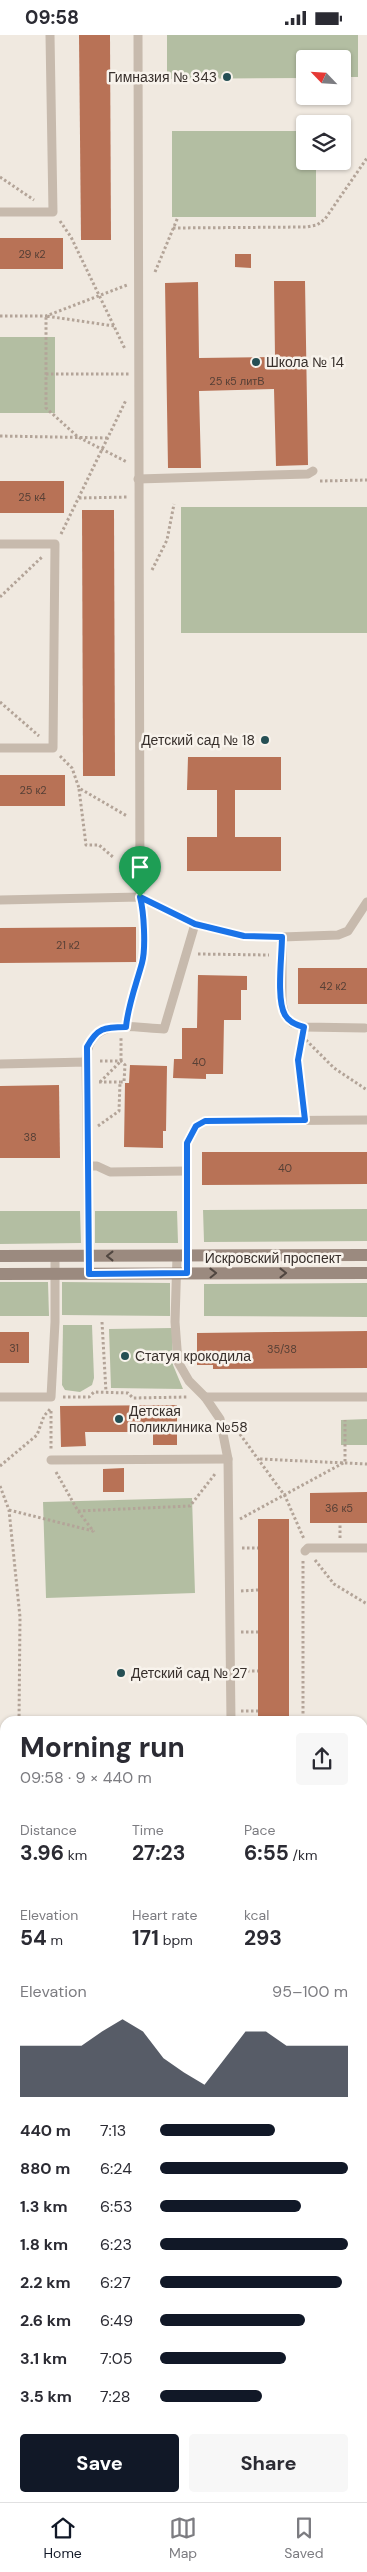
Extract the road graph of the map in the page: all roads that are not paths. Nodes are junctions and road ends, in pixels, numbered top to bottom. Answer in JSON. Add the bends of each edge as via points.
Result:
{"nodes":[{"id":1,"x":50,"y":35,"type":"edge"},
{"id":2,"x":138,"y":35,"type":"edge"},
{"id":3,"x":0,"y":212,"type":"edge"},
{"id":4,"x":310,"y":473,"type":"road end"},
{"id":5,"x":138,"y":479,"type":"junction"},
{"id":6,"x":0,"y":545,"type":"edge"},
{"id":7,"x":0,"y":749,"type":"edge"},
{"id":8,"x":140,"y":897,"type":"junction"},
{"id":9,"x":0,"y":900,"type":"edge"},
{"id":10,"x":367,"y":902,"type":"edge"},
{"id":11,"x":195,"y":924,"type":"junction"},
{"id":12,"x":282,"y":937,"type":"junction"},
{"id":13,"x":365,"y":1028,"type":"dead end"},
{"id":14,"x":86,"y":1061,"type":"junction"},
{"id":15,"x":0,"y":1064,"type":"edge"},
{"id":16,"x":367,"y":1120,"type":"edge"},
{"id":17,"x":88,"y":1166,"type":"junction"},
{"id":18,"x":187,"y":1171,"type":"junction"},
{"id":19,"x":367,"y":1255,"type":"edge"},
{"id":20,"x":0,"y":1256,"type":"edge"},
{"id":21,"x":55,"y":1256,"type":"junction"},
{"id":22,"x":89,"y":1256,"type":"junction"},
{"id":23,"x":182,"y":1256,"type":"junction"},
{"id":24,"x":182,"y":1273,"type":"junction"},
{"id":25,"x":367,"y":1273,"type":"edge"},
{"id":26,"x":0,"y":1274,"type":"edge"},
{"id":27,"x":55,"y":1274,"type":"junction"},
{"id":28,"x":89,"y":1274,"type":"junction"},
{"id":29,"x":0,"y":1397,"type":"edge"},
{"id":30,"x":205,"y":1397,"type":"junction"},
{"id":31,"x":367,"y":1397,"type":"edge"},
{"id":32,"x":228,"y":1459,"type":"junction"},
{"id":33,"x":51,"y":1460,"type":"dead end"},
{"id":34,"x":367,"y":1548,"type":"edge"},
{"id":35,"x":306,"y":1549,"type":"road end"},
{"id":36,"x":231,"y":1716,"type":"edge"}],
"edges":[{"from":1,"to":3,"type":"lane","via":[[53,212]]},
{"from":2,"to":5,"type":"lane"},
{"from":4,"to":5,"type":"lane"},
{"from":5,"to":8,"type":"lane"},
{"from":6,"to":7,"type":"lane","via":[[55,544],[53,748]]},
{"from":8,"to":9,"type":"lane"},
{"from":8,"to":11,"type":"lane"},
{"from":10,"to":12,"type":"lane","via":[[348,931]]},
{"from":11,"to":12,"type":"lane","via":[[244,936]]},
{"from":11,"to":14,"type":"lane","via":[[164,1029],[106,1028],[94,1035],[87,1047]]},
{"from":12,"to":13,"type":"lane","via":[[284,1015],[292,1023],[304,1027]]},
{"from":14,"to":15,"type":"lane"},
{"from":14,"to":17,"type":"lane"},
{"from":16,"to":18,"type":"lane","via":[[205,1121],[190,1133]]},
{"from":17,"to":18,"type":"lane","via":[[110,1172]]},
{"from":17,"to":22,"type":"lane"},
{"from":18,"to":23,"type":"lane"},
{"from":19,"to":23,"type":"street","name":"Искровский проспект"},
{"from":20,"to":21,"type":"street","name":"Искровский проспект"},
{"from":21,"to":22,"type":"street","name":"Искровский проспект"},
{"from":21,"to":27,"type":"lane"},
{"from":23,"to":22,"type":"street","name":"Искровский проспект","one_way":true},
{"from":22,"to":28,"type":"lane"},
{"from":23,"to":24,"type":"lane"},
{"from":24,"to":25,"type":"street","name":"Искровский проспект","one_way":true},
{"from":24,"to":28,"type":"street","name":"Искровский проспект"},
{"from":24,"to":30,"type":"lane","via":[[175,1322],[178,1363],[189,1381]]},
{"from":26,"to":27,"type":"street","name":"Искровский проспект"},
{"from":27,"to":28,"type":"street","name":"Искровский проспект"},
{"from":27,"to":29,"type":"lane","via":[[51,1397]]},
{"from":30,"to":31,"type":"lane"},
{"from":30,"to":32,"type":"lane","via":[[220,1419]]},
{"from":32,"to":33,"type":"lane"},
{"from":32,"to":36,"type":"lane"},
{"from":34,"to":35,"type":"lane"}]}
